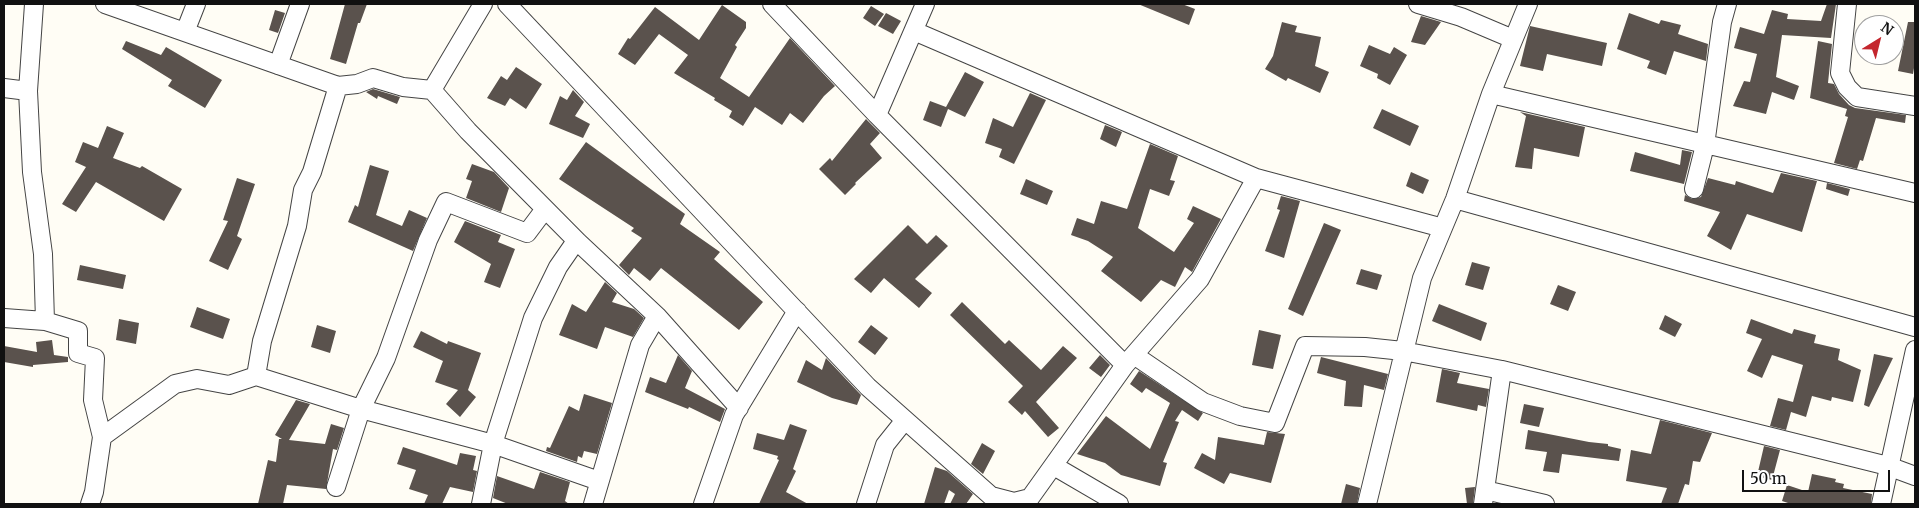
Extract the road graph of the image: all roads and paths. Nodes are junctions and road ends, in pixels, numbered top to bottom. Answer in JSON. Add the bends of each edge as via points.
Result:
{"nodes":[{"id":1,"x":34,"y":4,"type":"edge"},
{"id":2,"x":105,"y":4,"type":"edge"},
{"id":3,"x":196,"y":4,"type":"edge"},
{"id":4,"x":300,"y":4,"type":"edge"},
{"id":5,"x":483,"y":4,"type":"edge"},
{"id":6,"x":507,"y":4,"type":"edge"},
{"id":7,"x":772,"y":4,"type":"edge"},
{"id":8,"x":925,"y":4,"type":"edge"},
{"id":9,"x":1418,"y":4,"type":"edge"},
{"id":10,"x":1528,"y":4,"type":"edge"},
{"id":11,"x":1727,"y":4,"type":"edge"},
{"id":12,"x":1847,"y":4,"type":"edge"},
{"id":13,"x":914,"y":30,"type":"junction"},
{"id":14,"x":185,"y":32,"type":"junction"},
{"id":15,"x":1513,"y":39,"type":"junction"},
{"id":16,"x":278,"y":65,"type":"junction"},
{"id":17,"x":338,"y":86,"type":"junction"},
{"id":18,"x":4,"y":88,"type":"edge"},
{"id":19,"x":432,"y":90,"type":"junction"},
{"id":20,"x":28,"y":91,"type":"junction"},
{"id":21,"x":1491,"y":94,"type":"junction"},
{"id":22,"x":1915,"y":106,"type":"edge"},
{"id":23,"x":877,"y":115,"type":"junction"},
{"id":24,"x":1705,"y":145,"type":"junction"},
{"id":25,"x":1256,"y":178,"type":"junction"},
{"id":26,"x":1694,"y":189,"type":"dead end"},
{"id":27,"x":1915,"y":193,"type":"edge"},
{"id":28,"x":1456,"y":200,"type":"junction"},
{"id":29,"x":545,"y":209,"type":"junction"},
{"id":30,"x":1443,"y":228,"type":"junction"},
{"id":31,"x":576,"y":241,"type":"junction"},
{"id":32,"x":797,"y":311,"type":"junction"},
{"id":33,"x":657,"y":316,"type":"junction"},
{"id":34,"x":4,"y":318,"type":"edge"},
{"id":35,"x":45,"y":320,"type":"junction"},
{"id":36,"x":1915,"y":327,"type":"edge"},
{"id":37,"x":1915,"y":350,"type":"edge"},
{"id":38,"x":1403,"y":351,"type":"junction"},
{"id":39,"x":1129,"y":360,"type":"junction"},
{"id":40,"x":1502,"y":370,"type":"junction"},
{"id":41,"x":256,"y":376,"type":"junction"},
{"id":42,"x":738,"y":408,"type":"junction"},
{"id":43,"x":361,"y":409,"type":"junction"},
{"id":44,"x":905,"y":420,"type":"junction"},
{"id":45,"x":102,"y":437,"type":"junction"},
{"id":46,"x":493,"y":444,"type":"junction"},
{"id":47,"x":1054,"y":466,"type":"junction"},
{"id":48,"x":1888,"y":466,"type":"junction"},
{"id":49,"x":1915,"y":476,"type":"edge"},
{"id":50,"x":599,"y":481,"type":"junction"},
{"id":51,"x":336,"y":487,"type":"dead end"},
{"id":52,"x":1484,"y":497,"type":"edge"},
{"id":53,"x":1013,"y":503,"type":"edge"},
{"id":54,"x":90,"y":504,"type":"edge"},
{"id":55,"x":481,"y":504,"type":"edge"},
{"id":56,"x":593,"y":504,"type":"edge"},
{"id":57,"x":704,"y":504,"type":"edge"},
{"id":58,"x":866,"y":504,"type":"edge"},
{"id":59,"x":1119,"y":504,"type":"edge"},
{"id":60,"x":1366,"y":504,"type":"edge"},
{"id":61,"x":1545,"y":504,"type":"edge"},
{"id":62,"x":1881,"y":504,"type":"edge"}],
"edges":[{"from":1,"to":20,"type":"street"},
{"from":2,"to":14,"type":"street"},
{"from":3,"to":14,"type":"street"},
{"from":4,"to":16,"type":"street"},
{"from":5,"to":19,"type":"street"},
{"from":6,"to":32,"type":"street"},
{"from":7,"to":23,"type":"street"},
{"from":8,"to":13,"type":"street"},
{"from":9,"to":15,"type":"street","via":[[1461,17]]},
{"from":10,"to":15,"type":"street"},
{"from":11,"to":24,"type":"street"},
{"from":12,"to":22,"type":"street","via":[[1840,73],[1847,87],[1864,99]]},
{"from":13,"to":23,"type":"street"},
{"from":13,"to":25,"type":"street"},
{"from":14,"to":16,"type":"street"},
{"from":15,"to":21,"type":"street"},
{"from":16,"to":17,"type":"street"},
{"from":17,"to":19,"type":"street","via":[[373,78],[403,87]]},
{"from":17,"to":41,"type":"street","via":[[312,172],[303,190],[297,226],[262,341]]},
{"from":18,"to":20,"type":"street"},
{"from":19,"to":29,"type":"street"},
{"from":20,"to":35,"type":"street","via":[[32,172],[43,254]]},
{"from":21,"to":24,"type":"street"},
{"from":21,"to":28,"type":"street"},
{"from":23,"to":39,"type":"street"},
{"from":24,"to":26,"type":"street"},
{"from":24,"to":27,"type":"street"},
{"from":25,"to":30,"type":"street"},
{"from":25,"to":39,"type":"street","via":[[1200,279]]},
{"from":28,"to":30,"type":"street"},
{"from":28,"to":36,"type":"street"},
{"from":29,"to":31,"type":"street"},
{"from":29,"to":43,"type":"street","via":[[527,233],[446,202],[428,240],[386,358]]},
{"from":30,"to":38,"type":"street","via":[[1422,278]]},
{"from":31,"to":33,"type":"street"},
{"from":31,"to":46,"type":"street","via":[[558,267],[533,318]]},
{"from":32,"to":42,"type":"street"},
{"from":32,"to":44,"type":"street","via":[[868,387]]},
{"from":33,"to":42,"type":"street"},
{"from":33,"to":50,"type":"street","via":[[640,345]]},
{"from":34,"to":35,"type":"street"},
{"from":35,"to":45,"type":"street","via":[[78,331],[78,353],[95,358],[93,400]]},
{"from":37,"to":48,"type":"street"},
{"from":38,"to":39,"type":"street","via":[[1305,346],[1275,423],[1240,416],[1203,402]]},
{"from":38,"to":40,"type":"street"},
{"from":38,"to":60,"type":"street"},
{"from":39,"to":47,"type":"street"},
{"from":40,"to":48,"type":"street"},
{"from":40,"to":52,"type":"street"},
{"from":41,"to":43,"type":"street"},
{"from":41,"to":45,"type":"street","via":[[229,385],[197,379],[175,384]]},
{"from":42,"to":57,"type":"street"},
{"from":43,"to":46,"type":"street"},
{"from":43,"to":51,"type":"street"},
{"from":44,"to":53,"type":"street","via":[[991,496]]},
{"from":44,"to":58,"type":"street","via":[[885,446]]},
{"from":45,"to":54,"type":"street"},
{"from":46,"to":50,"type":"street"},
{"from":46,"to":55,"type":"street"},
{"from":47,"to":53,"type":"street","via":[[1030,498]]},
{"from":47,"to":59,"type":"street"},
{"from":48,"to":49,"type":"street"},
{"from":48,"to":62,"type":"street"},
{"from":50,"to":56,"type":"street"},
{"from":52,"to":61,"type":"street"}]}
